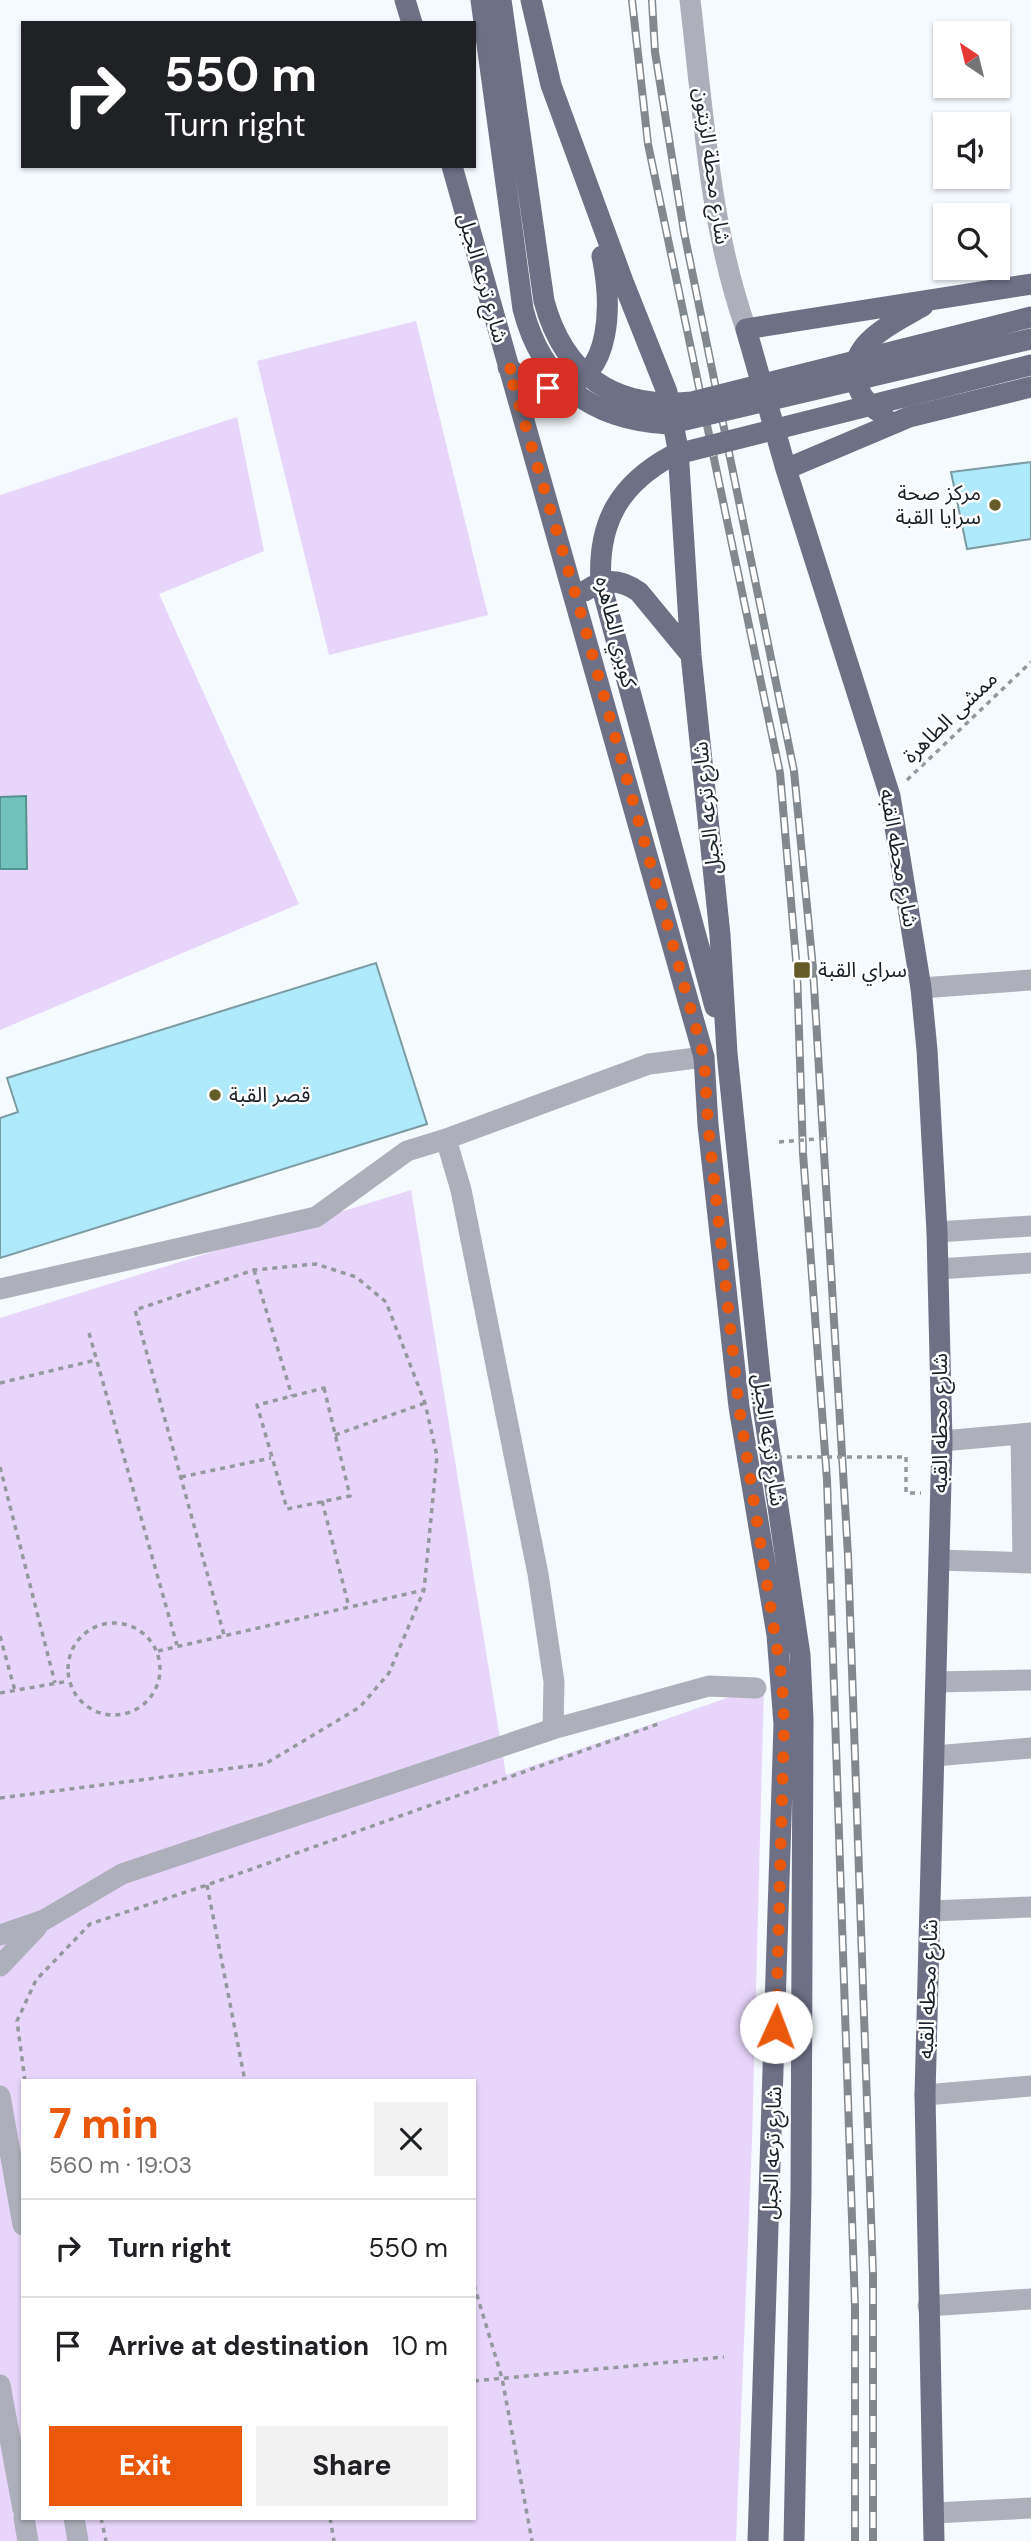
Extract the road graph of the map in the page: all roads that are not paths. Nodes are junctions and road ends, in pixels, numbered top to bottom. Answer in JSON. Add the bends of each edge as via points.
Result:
{"nodes":[{"id":1,"x":405,"y":0,"type":"edge"},
{"id":2,"x":481,"y":0,"type":"edge"},
{"id":3,"x":501,"y":0,"type":"edge"},
{"id":4,"x":531,"y":0,"type":"edge"},
{"id":5,"x":690,"y":0,"type":"edge"},
{"id":6,"x":411,"y":21,"type":"edge"},
{"id":7,"x":453,"y":168,"type":"edge"},
{"id":8,"x":589,"y":192,"type":"junction"},
{"id":9,"x":1031,"y":284,"type":"edge"},
{"id":10,"x":933,"y":299,"type":"junction"},
{"id":11,"x":1031,"y":317,"type":"edge"},
{"id":12,"x":746,"y":329,"type":"junction"},
{"id":13,"x":1031,"y":339,"type":"edge"},
{"id":14,"x":1031,"y":365,"type":"edge"},
{"id":15,"x":508,"y":367,"type":"junction"},
{"id":16,"x":1031,"y":387,"type":"edge"},
{"id":17,"x":909,"y":417,"type":"junction"},
{"id":18,"x":786,"y":469,"type":"junction"},
{"id":19,"x":578,"y":603,"type":"junction"},
{"id":20,"x":691,"y":655,"type":"junction"},
{"id":21,"x":699,"y":947,"type":"joint"},
{"id":22,"x":1031,"y":980,"type":"edge"},
{"id":23,"x":921,"y":988,"type":"junction"},
{"id":24,"x":727,"y":1053,"type":"junction"},
{"id":25,"x":704,"y":1057,"type":"junction"},
{"id":26,"x":446,"y":1139,"type":"junction"},
{"id":27,"x":1031,"y":1226,"type":"edge"},
{"id":28,"x":937,"y":1232,"type":"junction"},
{"id":29,"x":1031,"y":1263,"type":"edge"},
{"id":30,"x":938,"y":1269,"type":"junction"},
{"id":31,"x":0,"y":1289,"type":"edge"},
{"id":32,"x":1026,"y":1433,"type":"edge"},
{"id":33,"x":942,"y":1441,"type":"junction"},
{"id":34,"x":939,"y":1560,"type":"junction"},
{"id":35,"x":1027,"y":1563,"type":"edge"},
{"id":36,"x":1031,"y":1680,"type":"edge"},
{"id":37,"x":936,"y":1682,"type":"junction"},
{"id":38,"x":756,"y":1688,"type":"dead end"},
{"id":39,"x":554,"y":1729,"type":"junction"},
{"id":40,"x":1031,"y":1748,"type":"edge"},
{"id":41,"x":934,"y":1756,"type":"junction"},
{"id":42,"x":1031,"y":1907,"type":"edge"},
{"id":43,"x":931,"y":1911,"type":"junction"},
{"id":44,"x":44,"y":1920,"type":"junction"},
{"id":45,"x":0,"y":1935,"type":"edge"},
{"id":46,"x":0,"y":1966,"type":"edge"},
{"id":47,"x":1031,"y":2086,"type":"edge"},
{"id":48,"x":0,"y":2095,"type":"edge"},
{"id":49,"x":925,"y":2095,"type":"junction"},
{"id":50,"x":21,"y":2214,"type":"edge"},
{"id":51,"x":1031,"y":2299,"type":"edge"},
{"id":52,"x":928,"y":2306,"type":"junction"},
{"id":53,"x":0,"y":2385,"type":"edge"},
{"id":54,"x":21,"y":2498,"type":"edge"},
{"id":55,"x":1031,"y":2508,"type":"edge"},
{"id":56,"x":934,"y":2513,"type":"junction"},
{"id":57,"x":24,"y":2520,"type":"edge"},
{"id":58,"x":74,"y":2520,"type":"edge"},
{"id":59,"x":28,"y":2541,"type":"edge"},
{"id":60,"x":78,"y":2541,"type":"edge"},
{"id":61,"x":758,"y":2541,"type":"edge"},
{"id":62,"x":794,"y":2541,"type":"edge"},
{"id":63,"x":934,"y":2541,"type":"edge"}],
"edges":[{"from":1,"to":6,"type":"main road"},
{"from":2,"to":13,"type":"main road","bridge":true,"via":[[523,309],[544,360],[583,400],[624,419],[668,424]]},
{"from":3,"to":11,"type":"main road","bridge":true,"via":[[544,301],[562,347],[596,383],[642,402],[692,401]]},
{"from":4,"to":8,"type":"main road","name":"شارع ترعه الجبل","via":[[551,85]]},
{"from":5,"to":12,"type":"street","name":"شارع محطة الزيتون","via":[[716,204],[733,293]]},
{"from":7,"to":15,"type":"main road","name":"شارع ترعه الجبل"},
{"from":8,"to":15,"type":"main road","via":[[607,281],[605,333],[597,359],[578,381],[548,388],[533,385]]},
{"from":8,"to":20,"type":"main road","name":"شارع ترعه الجبل","via":[[667,392],[684,508]]},
{"from":9,"to":10,"type":"main road"},
{"from":10,"to":12,"type":"main road"},
{"from":10,"to":17,"type":"main road","via":[[866,343],[855,368],[861,395],[870,406],[895,418]]},
{"from":12,"to":18,"type":"main road","name":"شارع محطه القبه"},
{"from":14,"to":21,"type":"main road","name":"كوبري الطاهره","bridge":true,"via":[[673,455],[635,480],[621,497],[603,539],[601,584]]},
{"from":15,"to":19,"type":"main road","name":"شارع ترعه الجبل"},
{"from":16,"to":17,"type":"main road"},
{"from":17,"to":18,"type":"main road"},
{"from":18,"to":23,"type":"main road","name":"شارع محطه القبه","via":[[890,796]]},
{"from":19,"to":20,"type":"main road","via":[[593,585],[605,581],[629,584]]},
{"from":19,"to":25,"type":"main road","name":"شارع ترعه الجبل"},
{"from":20,"to":24,"type":"main road","name":"شارع ترعه الجبل","via":[[720,935]]},
{"from":21,"to":24,"type":"main road","name":"شارع ترعه الجبل"},
{"from":22,"to":23,"type":"street"},
{"from":23,"to":28,"type":"main road","name":"شارع محطه القبه"},
{"from":24,"to":62,"type":"main road","name":"شارع ترعه الجبل","via":[[763,1406],[800,1655],[803,1706]]},
{"from":25,"to":26,"type":"street","via":[[649,1064]]},
{"from":25,"to":61,"type":"main road","name":"شارع ترعه الجبل","via":[[739,1407],[777,1635],[784,1724]]},
{"from":26,"to":31,"type":"street","via":[[407,1151],[316,1217]]},
{"from":26,"to":39,"type":"street","via":[[461,1190],[538,1574],[554,1682]]},
{"from":27,"to":28,"type":"street"},
{"from":28,"to":30,"type":"main road","name":"شارع محطه القبه"},
{"from":29,"to":30,"type":"street"},
{"from":30,"to":33,"type":"main road","name":"شارع محطه القبه"},
{"from":32,"to":33,"type":"street"},
{"from":32,"to":35,"type":"street"},
{"from":33,"to":34,"type":"main road","name":"شارع محطه القبه"},
{"from":34,"to":35,"type":"street"},
{"from":34,"to":37,"type":"main road","name":"شارع محطه القبه"},
{"from":36,"to":37,"type":"street"},
{"from":37,"to":41,"type":"main road","name":"شارع محطه القبه"},
{"from":38,"to":39,"type":"street","via":[[709,1686]]},
{"from":39,"to":44,"type":"street","via":[[122,1874]]},
{"from":40,"to":41,"type":"street"},
{"from":41,"to":43,"type":"main road","name":"شارع محطه القبه"},
{"from":42,"to":43,"type":"street"},
{"from":43,"to":49,"type":"main road","name":"شارع محطه القبه"},
{"from":44,"to":45,"type":"street"},
{"from":44,"to":46,"type":"street"},
{"from":47,"to":49,"type":"street"},
{"from":48,"to":50,"type":"street"},
{"from":49,"to":52,"type":"main road","name":"شارع محطه القبه"},
{"from":51,"to":52,"type":"street"},
{"from":52,"to":56,"type":"main road","name":"شارع محطه القبه"},
{"from":53,"to":54,"type":"street"},
{"from":55,"to":56,"type":"street"},
{"from":56,"to":63,"type":"main road","name":"شارع محطه القبه"},
{"from":57,"to":59,"type":"street"},
{"from":58,"to":60,"type":"street"}]}
